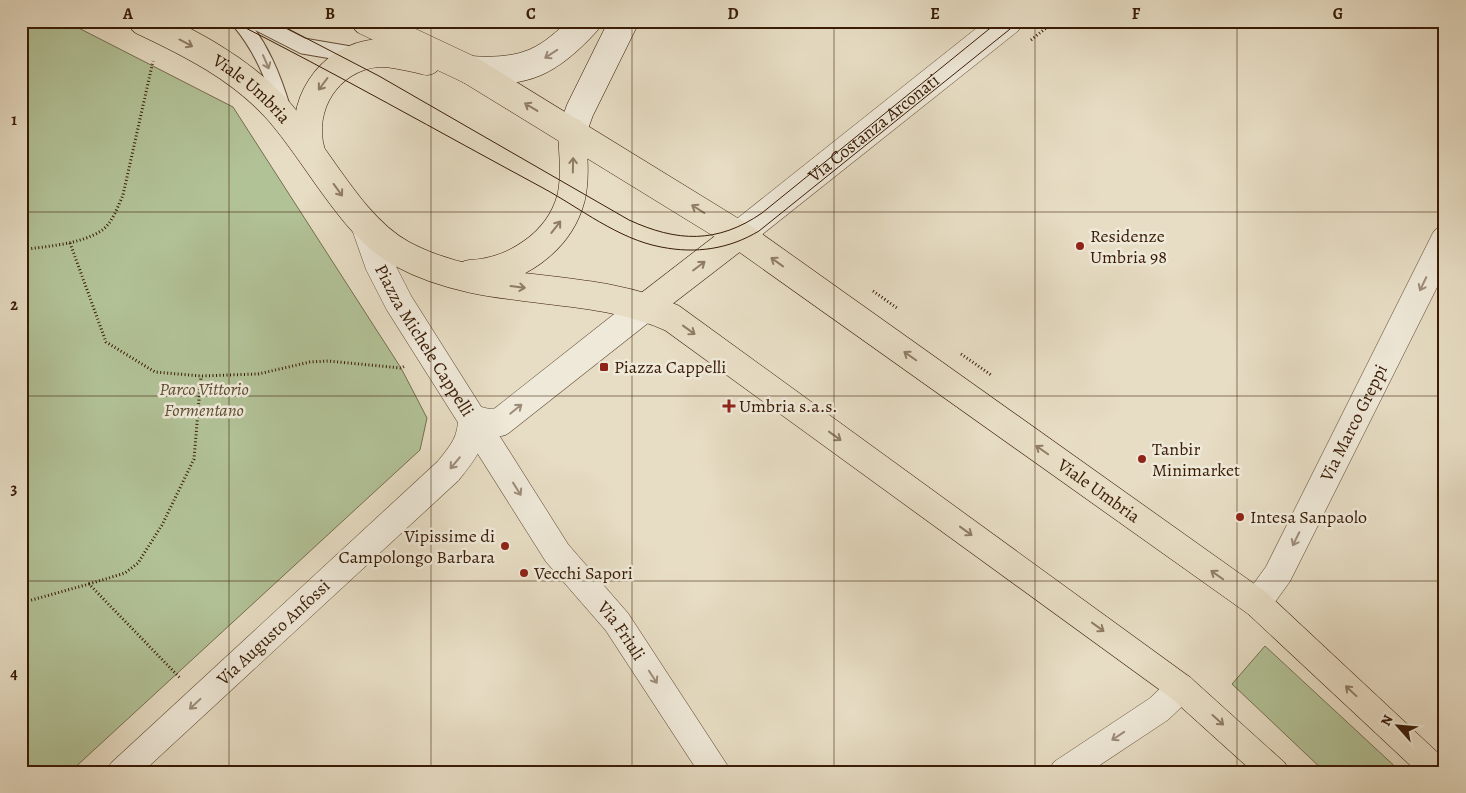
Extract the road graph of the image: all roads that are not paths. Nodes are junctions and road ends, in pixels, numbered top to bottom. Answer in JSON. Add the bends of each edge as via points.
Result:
{"nodes":[{"id":1,"x":142,"y":21,"type":"edge"},
{"id":2,"x":240,"y":21,"type":"edge"},
{"id":3,"x":254,"y":21,"type":"edge"},
{"id":4,"x":366,"y":21,"type":"edge"},
{"id":5,"x":587,"y":21,"type":"edge"},
{"id":6,"x":624,"y":21,"type":"edge"},
{"id":7,"x":1008,"y":21,"type":"edge"},
{"id":8,"x":362,"y":56,"type":"junction"},
{"id":9,"x":470,"y":70,"type":"junction"},
{"id":10,"x":286,"y":121,"type":"junction"},
{"id":11,"x":572,"y":132,"type":"junction"},
{"id":12,"x":311,"y":152,"type":"junction"},
{"id":13,"x":366,"y":227,"type":"junction"},
{"id":14,"x":739,"y":235,"type":"junction"},
{"id":15,"x":1445,"y":240,"type":"edge"},
{"id":16,"x":436,"y":269,"type":"junction"},
{"id":17,"x":647,"y":306,"type":"junction"},
{"id":18,"x":472,"y":419,"type":"junction"},
{"id":19,"x":1257,"y":603,"type":"junction"},
{"id":20,"x":1182,"y":688,"type":"junction"},
{"id":21,"x":122,"y":772,"type":"edge"},
{"id":22,"x":715,"y":772,"type":"edge"},
{"id":23,"x":1064,"y":772,"type":"edge"},
{"id":24,"x":1274,"y":772,"type":"edge"},
{"id":25,"x":1438,"y":772,"type":"edge"}],
"edges":[{"from":1,"to":10,"type":"main road","name":"Viale Umbria","one_way":true,"via":[[214,58],[260,92]]},
{"from":2,"to":10,"type":"lane","name":"Viale Umbria","one_way":true,"via":[[261,51]]},
{"from":3,"to":8,"type":"lane","via":[[302,46]]},
{"from":4,"to":9,"type":"main road"},
{"from":5,"to":9,"type":"street","one_way":true,"via":[[563,46],[529,66],[512,71]]},
{"from":6,"to":11,"type":"street"},
{"from":7,"to":14,"type":"street","name":"Via Costanza Arconati"},
{"from":8,"to":9,"type":"main road","via":[[398,54]]},
{"from":8,"to":12,"type":"main road","one_way":true,"via":[[338,68],[320,88],[312,103],[307,133]]},
{"from":11,"to":9,"type":"main road","one_way":true},
{"from":10,"to":12,"type":"main road","name":"Piazza Michele Cappelli"},
{"from":14,"to":11,"type":"main road","one_way":true},
{"from":16,"to":11,"type":"main road","one_way":true,"via":[[462,274],[487,273],[516,264],[541,246],[561,221],[571,197]]},
{"from":12,"to":13,"type":"main road","name":"Piazza Michele Cappelli","one_way":true},
{"from":13,"to":16,"type":"main road","name":"Piazza Michele Cappelli","via":[[403,254]]},
{"from":13,"to":18,"type":"street","name":"Piazza Michele Cappelli","via":[[379,264],[399,303]]},
{"from":17,"to":14,"type":"main road","name":"Piazza Michele Cappelli","one_way":true},
{"from":19,"to":14,"type":"main road","name":"Viale Umbria","one_way":true},
{"from":15,"to":19,"type":"street","name":"Via Marco Greppi","one_way":true,"via":[[1278,574]]},
{"from":16,"to":17,"type":"main road","name":"Piazza Michele Cappelli","one_way":true,"via":[[484,283]]},
{"from":18,"to":17,"type":"street","name":"Piazza Michele Cappelli","one_way":true,"via":[[500,422]]},
{"from":17,"to":20,"type":"main road","one_way":true,"via":[[672,318]]},
{"from":18,"to":21,"type":"street","name":"Via Augusto Anfossi","one_way":true,"via":[[466,450],[448,471]]},
{"from":18,"to":22,"type":"street","name":"Via Friuli","one_way":true,"via":[[557,553],[617,622]]},
{"from":25,"to":19,"type":"main road","name":"Viale Umbria","one_way":true},
{"from":20,"to":23,"type":"street","one_way":true,"via":[[1159,709]]},
{"from":20,"to":24,"type":"main road","one_way":true}]}
